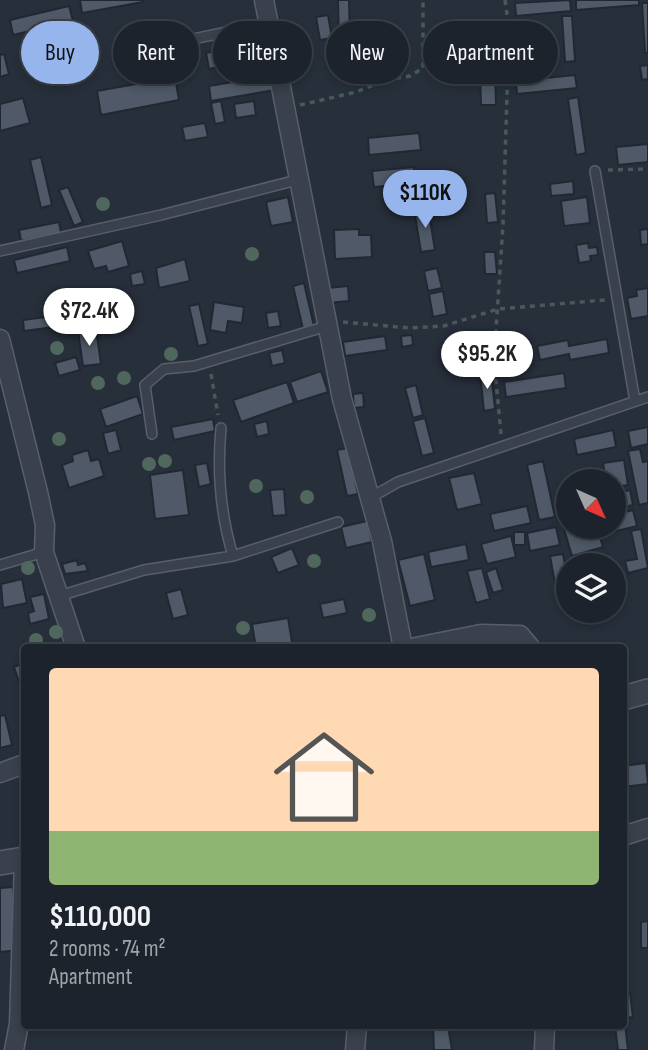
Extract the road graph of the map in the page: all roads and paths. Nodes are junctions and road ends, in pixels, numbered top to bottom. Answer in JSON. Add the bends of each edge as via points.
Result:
{"nodes":[{"id":1,"x":264,"y":0,"type":"edge"},
{"id":2,"x":423,"y":0,"type":"edge"},
{"id":3,"x":505,"y":0,"type":"edge"},
{"id":4,"x":269,"y":21,"type":"edge"},
{"id":5,"x":280,"y":84,"type":"edge"},
{"id":6,"x":285,"y":109,"type":"junction"},
{"id":7,"x":648,"y":169,"type":"edge"},
{"id":8,"x":595,"y":171,"type":"joint"},
{"id":9,"x":297,"y":180,"type":"junction"},
{"id":10,"x":0,"y":251,"type":"edge"},
{"id":11,"x":617,"y":299,"type":"junction"},
{"id":12,"x":499,"y":309,"type":"junction"},
{"id":13,"x":327,"y":326,"type":"junction"},
{"id":14,"x":0,"y":339,"type":"edge"},
{"id":15,"x":209,"y":362,"type":"junction"},
{"id":16,"x":648,"y":397,"type":"edge"},
{"id":17,"x":635,"y":401,"type":"junction"},
{"id":18,"x":221,"y":428,"type":"joint"},
{"id":19,"x":152,"y":434,"type":"dead end"},
{"id":20,"x":503,"y":448,"type":"junction"},
{"id":21,"x":368,"y":499,"type":"junction"},
{"id":22,"x":338,"y":523,"type":"dead end"},
{"id":23,"x":44,"y":552,"type":"junction"},
{"id":24,"x":233,"y":556,"type":"junction"},
{"id":25,"x":0,"y":565,"type":"edge"},
{"id":26,"x":59,"y":596,"type":"junction"},
{"id":27,"x":75,"y":644,"type":"edge"},
{"id":28,"x":402,"y":644,"type":"edge"},
{"id":29,"x":431,"y":644,"type":"edge"},
{"id":30,"x":528,"y":644,"type":"edge"},
{"id":31,"x":648,"y":691,"type":"edge"},
{"id":32,"x":627,"y":697,"type":"edge"},
{"id":33,"x":21,"y":765,"type":"edge"},
{"id":34,"x":0,"y":773,"type":"edge"},
{"id":35,"x":648,"y":828,"type":"edge"},
{"id":36,"x":627,"y":835,"type":"edge"},
{"id":37,"x":21,"y":860,"type":"edge"},
{"id":38,"x":0,"y":863,"type":"edge"},
{"id":39,"x":21,"y":958,"type":"edge"},
{"id":40,"x":356,"y":1029,"type":"edge"},
{"id":41,"x":545,"y":1029,"type":"edge"},
{"id":42,"x":14,"y":1050,"type":"edge"},
{"id":43,"x":355,"y":1050,"type":"edge"},
{"id":44,"x":544,"y":1050,"type":"edge"}],
"edges":[{"from":1,"to":4,"type":"street"},
{"from":2,"to":6,"type":"path","via":[[423,68],[410,76]]},
{"from":3,"to":12,"type":"path","via":[[509,29]]},
{"from":5,"to":6,"type":"street"},
{"from":6,"to":9,"type":"street"},
{"from":7,"to":8,"type":"path"},
{"from":8,"to":11,"type":"lane"},
{"from":9,"to":10,"type":"lane"},
{"from":9,"to":13,"type":"street"},
{"from":11,"to":12,"type":"path"},
{"from":11,"to":17,"type":"lane"},
{"from":12,"to":13,"type":"path","via":[[444,326],[410,328],[348,321]]},
{"from":12,"to":20,"type":"path","via":[[494,360]]},
{"from":13,"to":15,"type":"lane"},
{"from":13,"to":21,"type":"street"},
{"from":14,"to":23,"type":"street","via":[[38,492],[45,526]]},
{"from":15,"to":18,"type":"path"},
{"from":15,"to":19,"type":"lane","via":[[164,369],[145,385]]},
{"from":16,"to":17,"type":"lane"},
{"from":17,"to":20,"type":"lane"},
{"from":18,"to":24,"type":"lane","via":[[218,469],[224,525]]},
{"from":20,"to":21,"type":"lane","via":[[398,482]]},
{"from":21,"to":28,"type":"street","via":[[383,541]]},
{"from":22,"to":24,"type":"lane"},
{"from":23,"to":25,"type":"lane"},
{"from":23,"to":26,"type":"street"},
{"from":24,"to":26,"type":"lane","via":[[144,570]]},
{"from":26,"to":27,"type":"street"},
{"from":29,"to":30,"type":"street","via":[[481,634],[520,635]]},
{"from":31,"to":32,"type":"street"},
{"from":33,"to":34,"type":"street"},
{"from":35,"to":36,"type":"street"},
{"from":37,"to":38,"type":"street"},
{"from":39,"to":42,"type":"street"},
{"from":40,"to":43,"type":"street"},
{"from":41,"to":44,"type":"street"}]}
